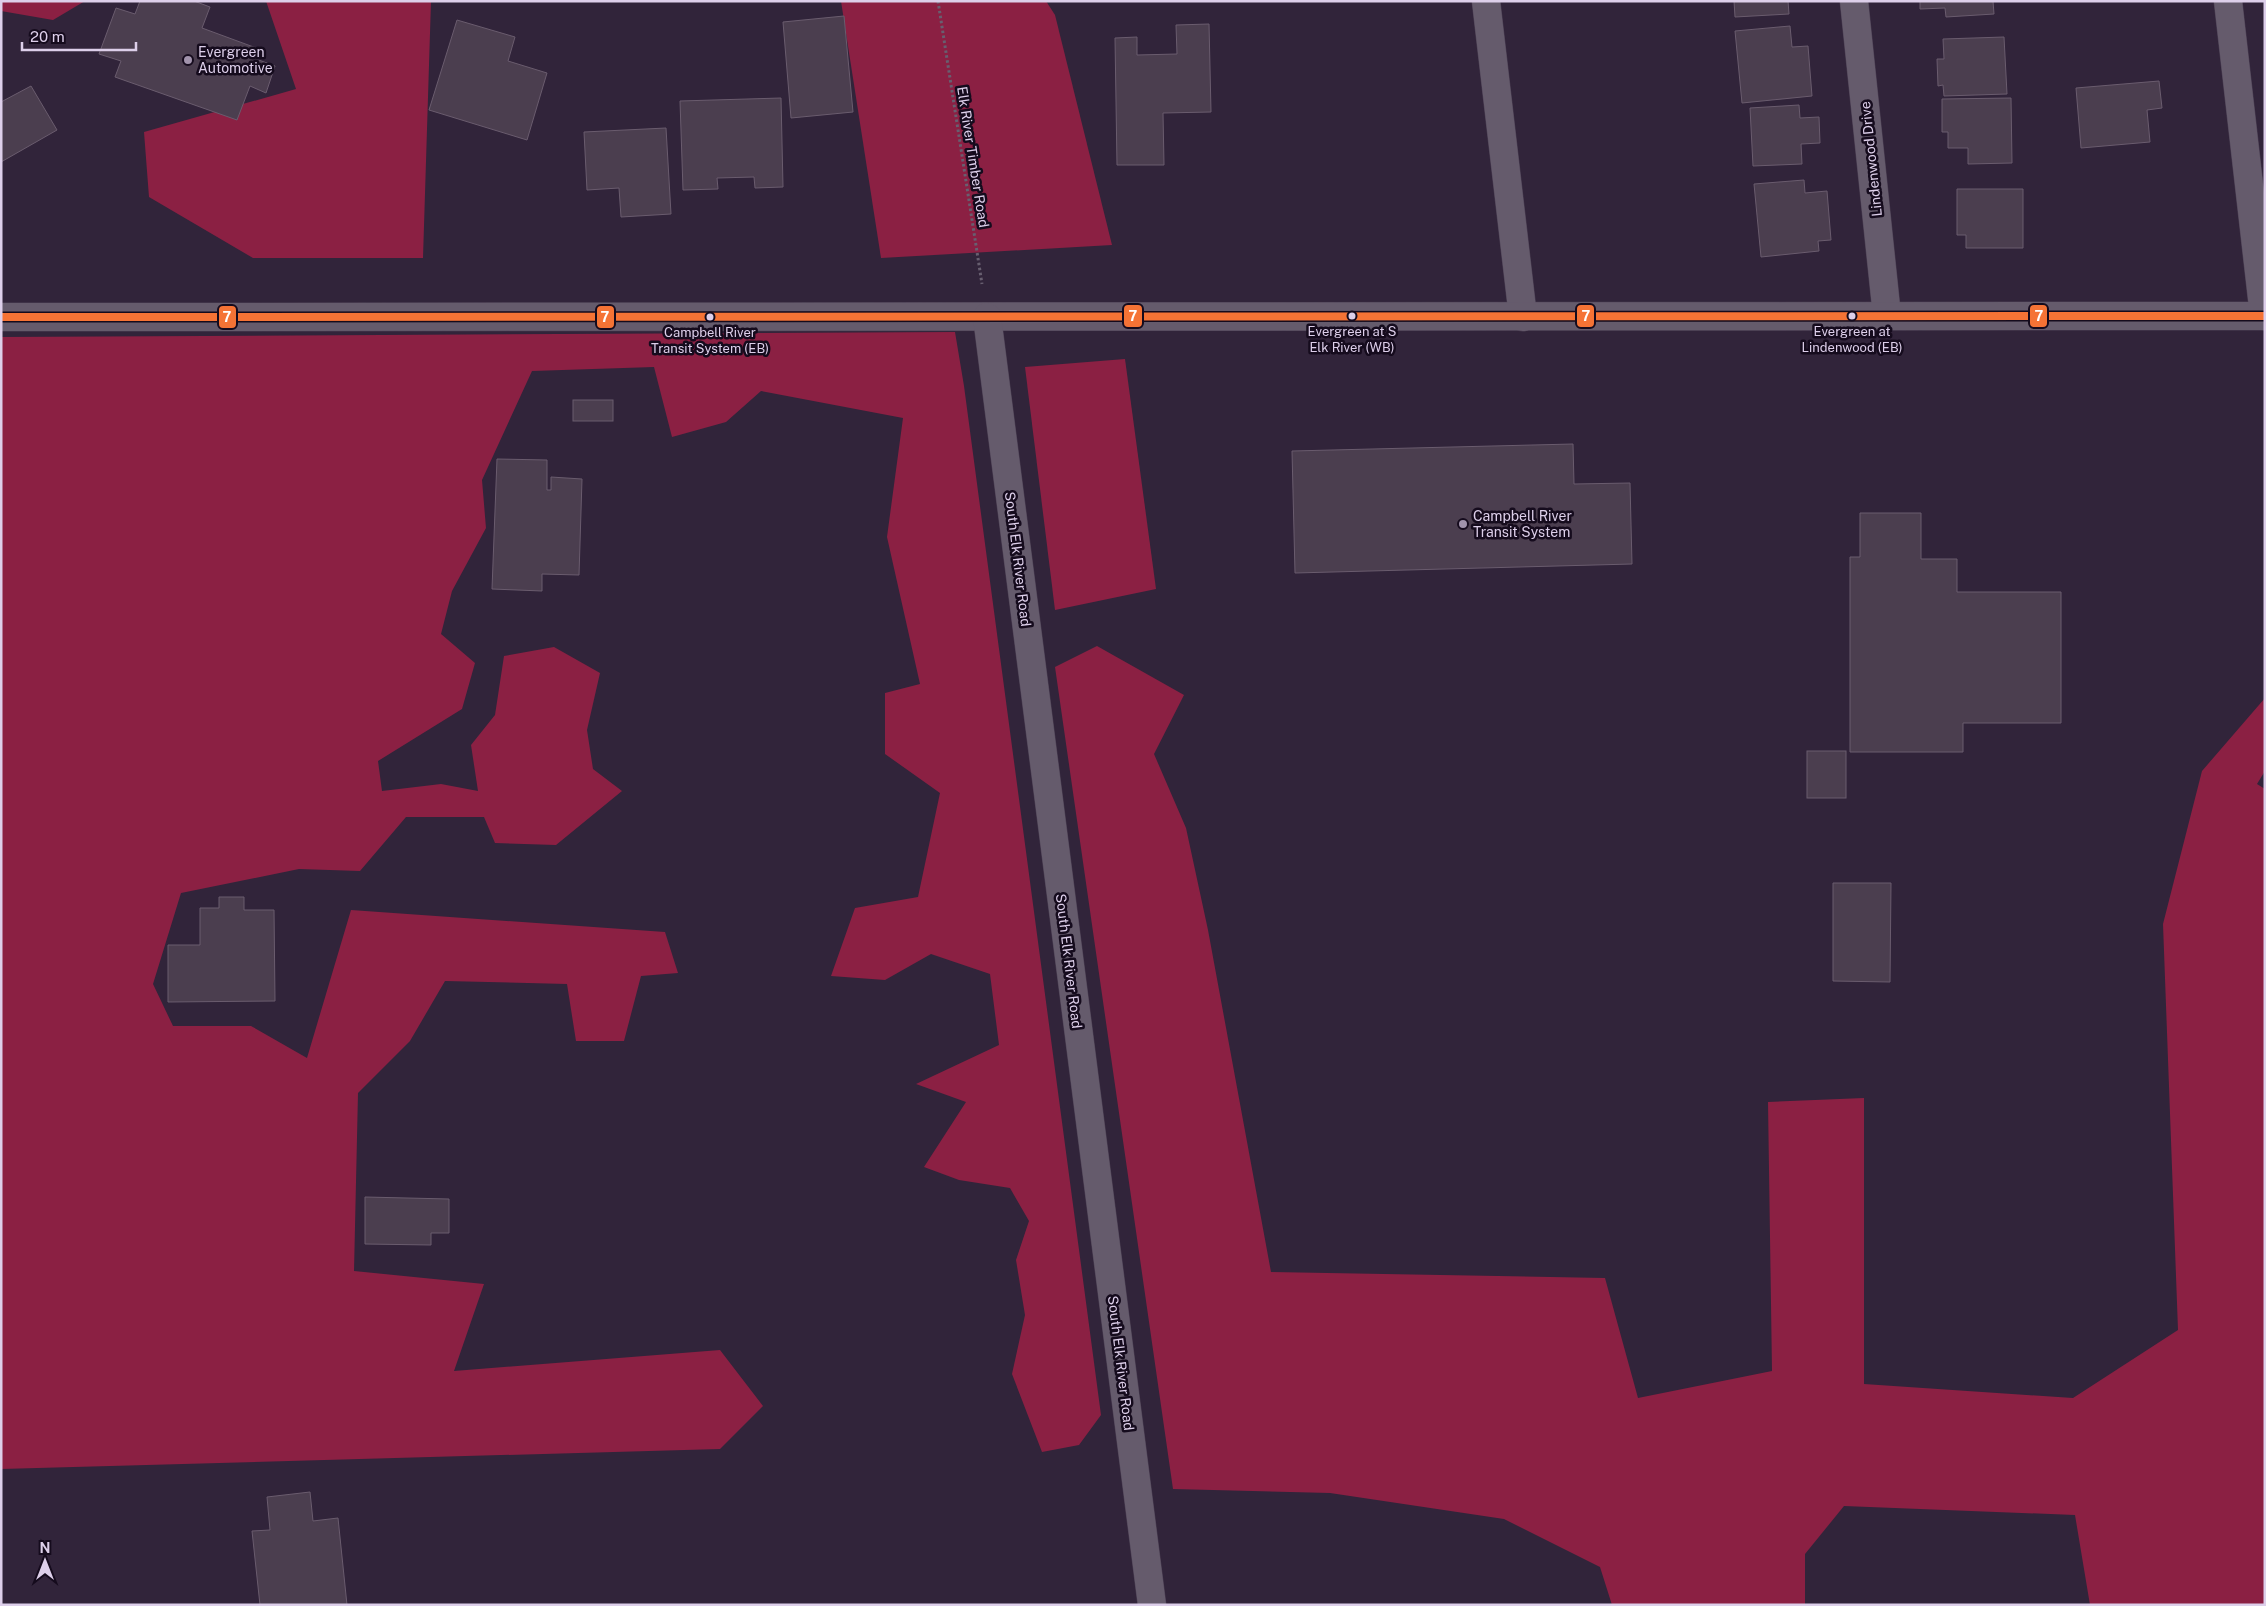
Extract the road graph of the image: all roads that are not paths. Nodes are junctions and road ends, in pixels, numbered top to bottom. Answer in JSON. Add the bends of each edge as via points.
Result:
{"nodes":[{"id":1,"x":1486,"y":1,"type":"edge"},
{"id":2,"x":1854,"y":1,"type":"edge"},
{"id":3,"x":2228,"y":1,"type":"edge"},
{"id":4,"x":1887,"y":316,"type":"junction"},
{"id":5,"x":2264,"y":316,"type":"edge"},
{"id":6,"x":1,"y":317,"type":"edge"},
{"id":7,"x":987,"y":317,"type":"junction"},
{"id":8,"x":1523,"y":317,"type":"junction"},
{"id":9,"x":1152,"y":1605,"type":"edge"}],
"edges":[{"from":1,"to":8,"type":"street"},
{"from":2,"to":4,"type":"street","name":"Lindenwood Drive"},
{"from":3,"to":5,"type":"street"},
{"from":4,"to":5,"type":"street"},
{"from":4,"to":8,"type":"street"},
{"from":6,"to":7,"type":"street"},
{"from":7,"to":8,"type":"street"},
{"from":7,"to":9,"type":"street","name":"South Elk River Road"}]}
